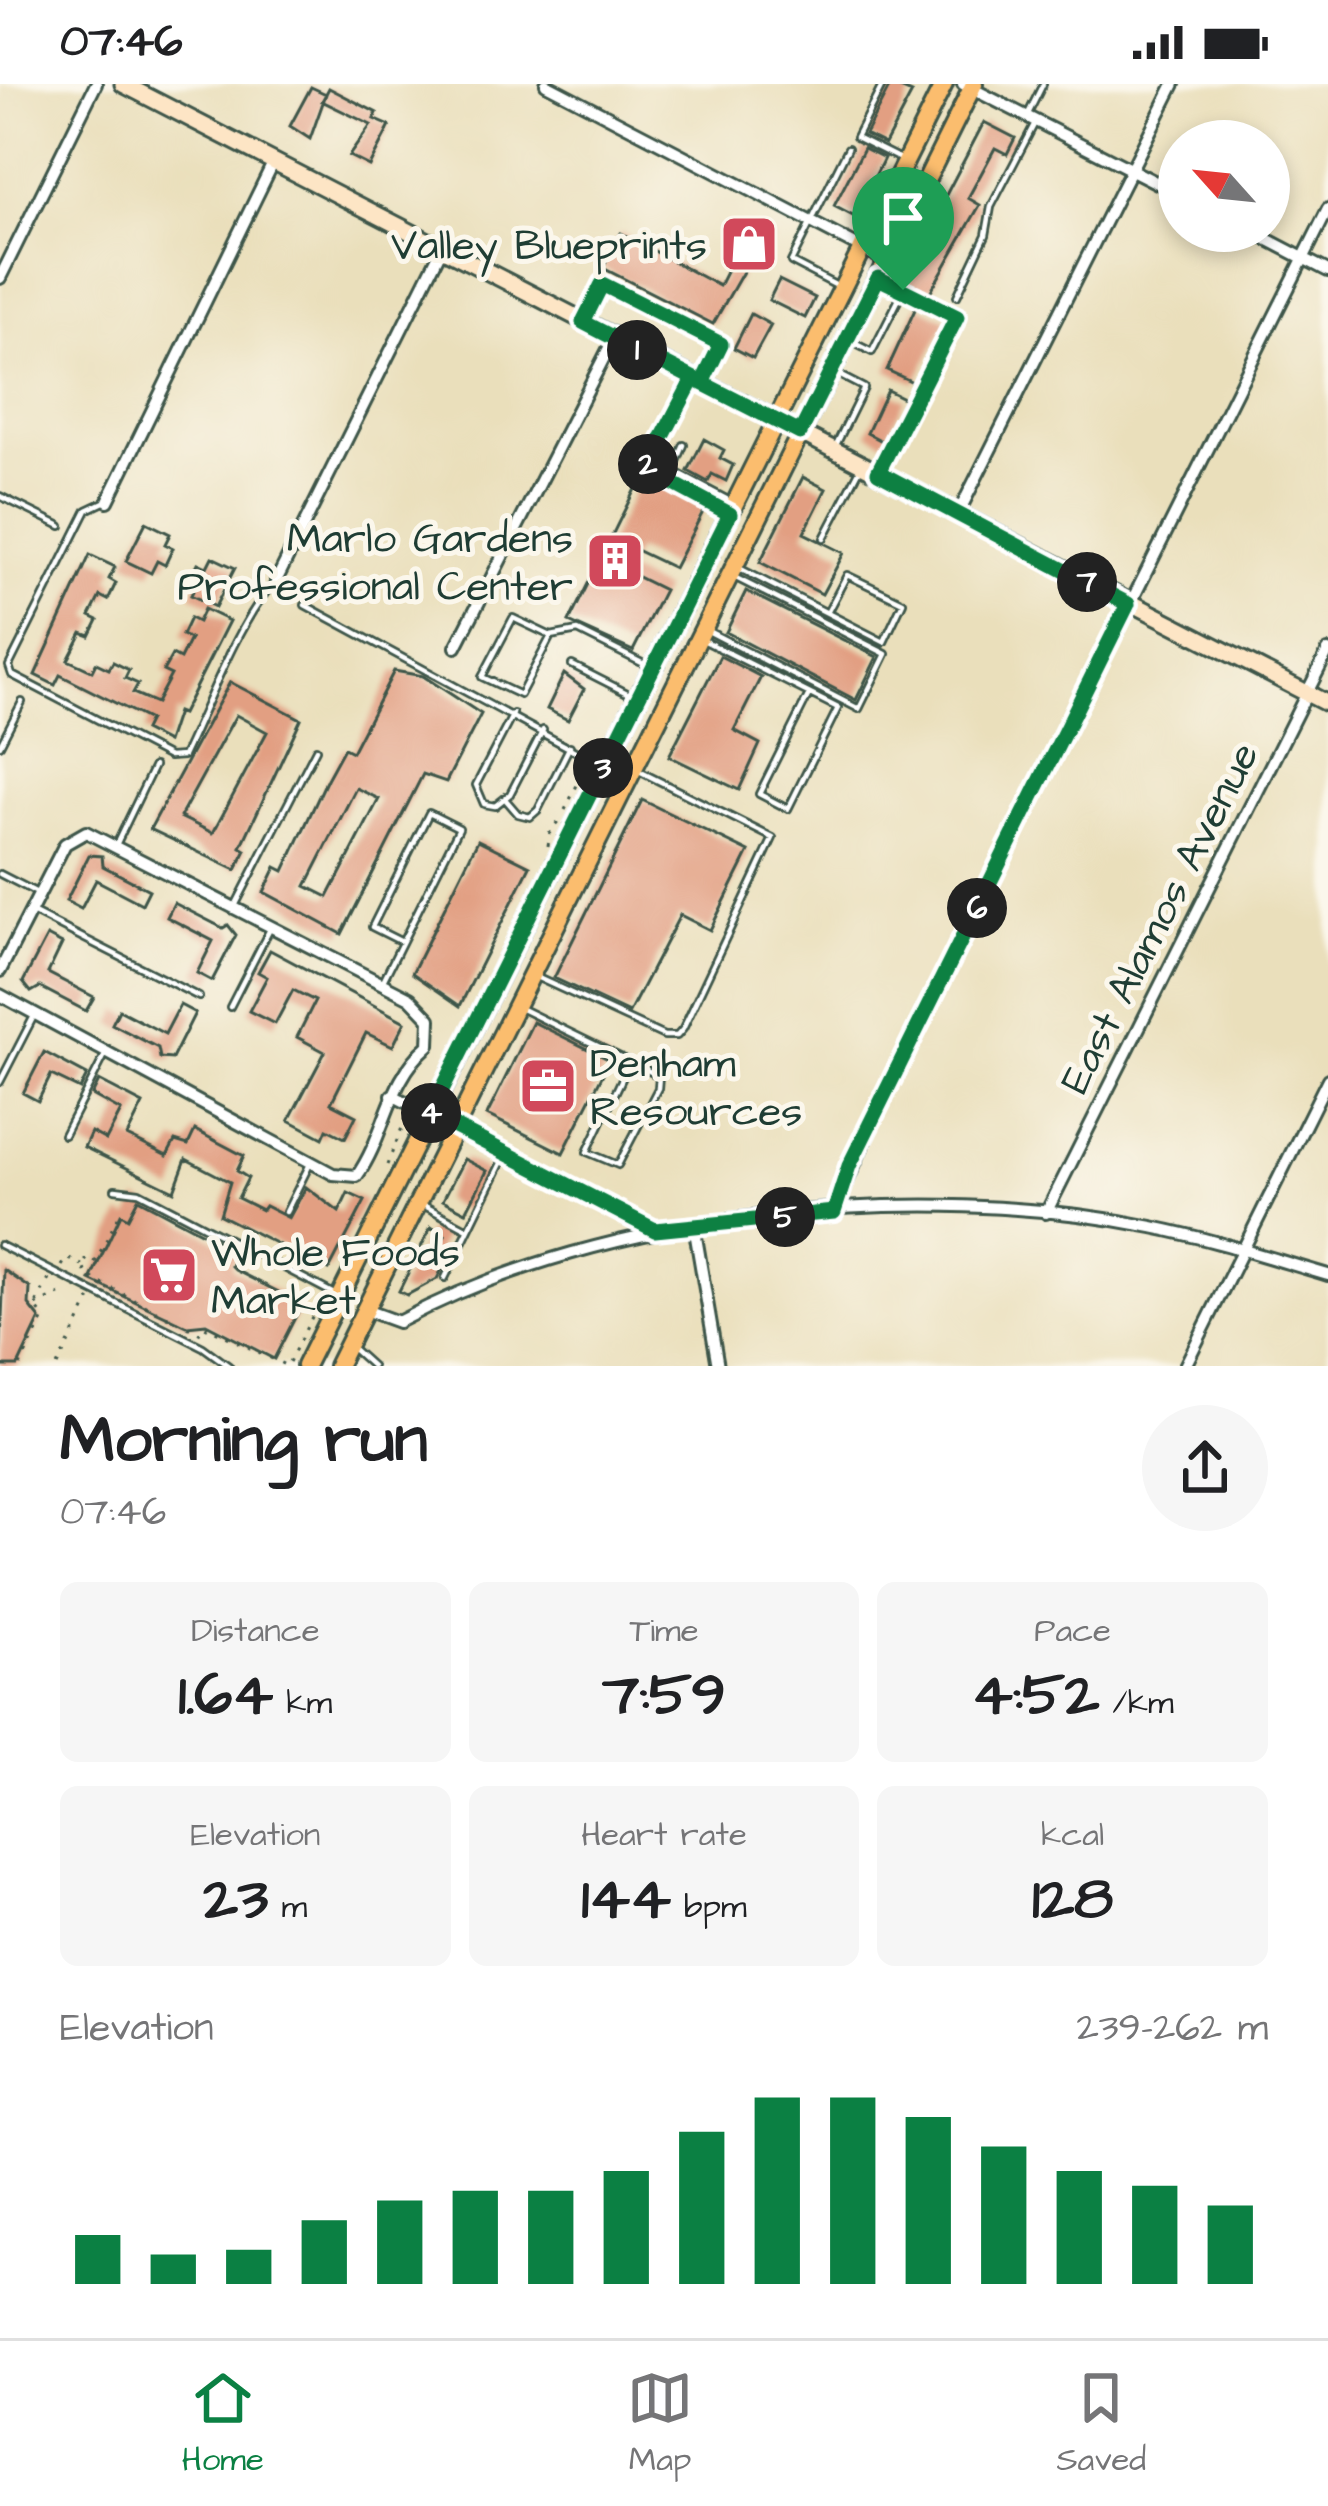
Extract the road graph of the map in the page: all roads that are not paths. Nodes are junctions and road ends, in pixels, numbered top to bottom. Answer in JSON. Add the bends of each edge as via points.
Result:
{"nodes":[{"id":1,"x":96,"y":84,"type":"edge"},
{"id":2,"x":123,"y":84,"type":"edge"},
{"id":3,"x":546,"y":84,"type":"edge"},
{"id":4,"x":883,"y":84,"type":"edge"},
{"id":5,"x":944,"y":84,"type":"edge"},
{"id":6,"x":1043,"y":84,"type":"edge"},
{"id":7,"x":1174,"y":84,"type":"edge"},
{"id":8,"x":969,"y":86,"type":"edge"},
{"id":9,"x":1032,"y":119,"type":"junction"},
{"id":10,"x":848,"y":148,"type":"dead end"},
{"id":11,"x":905,"y":162,"type":"junction"},
{"id":12,"x":273,"y":163,"type":"junction"},
{"id":13,"x":1132,"y":169,"type":"junction"},
{"id":14,"x":1158,"y":183,"type":"edge"},
{"id":15,"x":1328,"y":209,"type":"edge"},
{"id":16,"x":810,"y":222,"type":"junction"},
{"id":17,"x":0,"y":238,"type":"edge"},
{"id":18,"x":16,"y":246,"type":"junction"},
{"id":19,"x":862,"y":249,"type":"junction"},
{"id":20,"x":441,"y":250,"type":"junction"},
{"id":21,"x":1290,"y":251,"type":"edge"},
{"id":22,"x":1304,"y":258,"type":"junction"},
{"id":23,"x":882,"y":270,"type":"junction"},
{"id":24,"x":1328,"y":271,"type":"edge"},
{"id":25,"x":0,"y":278,"type":"edge"},
{"id":26,"x":842,"y":289,"type":"junction"},
{"id":27,"x":903,"y":290,"type":"junction"},
{"id":28,"x":957,"y":296,"type":"dead end"},
{"id":29,"x":583,"y":322,"type":"junction"},
{"id":30,"x":614,"y":338,"type":"junction"},
{"id":31,"x":846,"y":339,"type":"junction"},
{"id":32,"x":831,"y":371,"type":"junction"},
{"id":33,"x":697,"y":381,"type":"junction"},
{"id":34,"x":776,"y":421,"type":"junction"},
{"id":35,"x":800,"y":433,"type":"junction"},
{"id":36,"x":684,"y":446,"type":"dead end"},
{"id":37,"x":833,"y":450,"type":"junction"},
{"id":38,"x":870,"y":468,"type":"junction"},
{"id":39,"x":0,"y":496,"type":"edge"},
{"id":40,"x":108,"y":501,"type":"joint"},
{"id":41,"x":732,"y":509,"type":"junction"},
{"id":42,"x":959,"y":512,"type":"junction"},
{"id":43,"x":61,"y":526,"type":"dead end"},
{"id":44,"x":824,"y":538,"type":"dead end"},
{"id":45,"x":732,"y":570,"type":"junction"},
{"id":46,"x":276,"y":581,"type":"joint"},
{"id":47,"x":1128,"y":604,"type":"junction"},
{"id":48,"x":305,"y":605,"type":"dead end"},
{"id":49,"x":827,"y":613,"type":"junction"},
{"id":50,"x":700,"y":633,"type":"junction"},
{"id":51,"x":551,"y":636,"type":"junction"},
{"id":52,"x":455,"y":646,"type":"dead end"},
{"id":53,"x":1328,"y":652,"type":"edge"},
{"id":54,"x":572,"y":665,"type":"dead end"},
{"id":55,"x":652,"y":669,"type":"junction"},
{"id":56,"x":1307,"y":693,"type":"junction"},
{"id":57,"x":809,"y":694,"type":"junction"},
{"id":58,"x":638,"y":699,"type":"junction"},
{"id":59,"x":22,"y":701,"type":"dead end"},
{"id":60,"x":1328,"y":704,"type":"edge"},
{"id":61,"x":513,"y":714,"type":"junction"},
{"id":62,"x":542,"y":730,"type":"junction"},
{"id":63,"x":0,"y":745,"type":"edge"},
{"id":64,"x":570,"y":746,"type":"junction"},
{"id":65,"x":316,"y":749,"type":"dead end"},
{"id":66,"x":154,"y":766,"type":"dead end"},
{"id":67,"x":604,"y":767,"type":"junction"},
{"id":68,"x":633,"y":769,"type":"junction"},
{"id":69,"x":506,"y":800,"type":"junction"},
{"id":70,"x":115,"y":847,"type":"junction"},
{"id":71,"x":0,"y":874,"type":"edge"},
{"id":72,"x":39,"y":894,"type":"junction"},
{"id":73,"x":234,"y":908,"type":"junction"},
{"id":74,"x":31,"y":911,"type":"junction"},
{"id":75,"x":271,"y":927,"type":"junction"},
{"id":76,"x":402,"y":942,"type":"junction"},
{"id":77,"x":0,"y":971,"type":"edge"},
{"id":78,"x":531,"y":975,"type":"junction"},
{"id":79,"x":382,"y":983,"type":"junction"},
{"id":80,"x":0,"y":995,"type":"edge"},
{"id":81,"x":200,"y":997,"type":"dead end"},
{"id":82,"x":515,"y":1006,"type":"junction"},
{"id":83,"x":230,"y":1007,"type":"dead end"},
{"id":84,"x":34,"y":1016,"type":"junction"},
{"id":85,"x":106,"y":1054,"type":"junction"},
{"id":86,"x":630,"y":1062,"type":"junction"},
{"id":87,"x":1328,"y":1078,"type":"edge"},
{"id":88,"x":0,"y":1082,"type":"edge"},
{"id":89,"x":392,"y":1095,"type":"junction"},
{"id":90,"x":430,"y":1114,"type":"junction"},
{"id":91,"x":455,"y":1127,"type":"junction"},
{"id":92,"x":64,"y":1136,"type":"dead end"},
{"id":93,"x":506,"y":1153,"type":"junction"},
{"id":94,"x":310,"y":1162,"type":"junction"},
{"id":95,"x":115,"y":1190,"type":"dead end"},
{"id":96,"x":418,"y":1202,"type":"junction"},
{"id":97,"x":286,"y":1212,"type":"dead end"},
{"id":98,"x":834,"y":1212,"type":"junction"},
{"id":99,"x":1046,"y":1213,"type":"junction"},
{"id":100,"x":694,"y":1226,"type":"junction"},
{"id":101,"x":468,"y":1229,"type":"junction"},
{"id":102,"x":655,"y":1230,"type":"junction"},
{"id":103,"x":0,"y":1245,"type":"edge"},
{"id":104,"x":1243,"y":1250,"type":"junction"},
{"id":105,"x":1328,"y":1276,"type":"edge"},
{"id":106,"x":445,"y":1278,"type":"dead end"},
{"id":107,"x":340,"y":1297,"type":"junction"},
{"id":108,"x":365,"y":1310,"type":"junction"},
{"id":109,"x":348,"y":1345,"type":"junction"},
{"id":110,"x":229,"y":1366,"type":"edge"},
{"id":111,"x":305,"y":1366,"type":"edge"},
{"id":112,"x":337,"y":1366,"type":"edge"},
{"id":113,"x":372,"y":1366,"type":"edge"},
{"id":114,"x":718,"y":1366,"type":"edge"},
{"id":115,"x":1185,"y":1366,"type":"edge"}],
"edges":[{"from":1,"to":18,"type":"street"},
{"from":2,"to":12,"type":"main road"},
{"from":3,"to":16,"type":"street"},
{"from":4,"to":11,"type":"lane","via":[[856,136]]},
{"from":5,"to":11,"type":"main road"},
{"from":6,"to":9,"type":"lane"},
{"from":7,"to":13,"type":"street"},
{"from":8,"to":9,"type":"street"},
{"from":8,"to":23,"type":"main road"},
{"from":9,"to":13,"type":"street"},
{"from":9,"to":28,"type":"lane"},
{"from":10,"to":16,"type":"lane"},
{"from":11,"to":19,"type":"main road"},
{"from":12,"to":20,"type":"main road"},
{"from":12,"to":40,"type":"street"},
{"from":13,"to":14,"type":"street"},
{"from":13,"to":42,"type":"street"},
{"from":15,"to":22,"type":"street"},
{"from":16,"to":19,"type":"street"},
{"from":16,"to":26,"type":"lane","via":[[791,262]]},
{"from":17,"to":18,"type":"street"},
{"from":18,"to":25,"type":"street"},
{"from":19,"to":23,"type":"street"},
{"from":19,"to":26,"type":"main road"},
{"from":20,"to":29,"type":"main road"},
{"from":20,"to":46,"type":"street"},
{"from":21,"to":22,"type":"street"},
{"from":22,"to":24,"type":"street"},
{"from":22,"to":47,"type":"street"},
{"from":23,"to":27,"type":"lane"},
{"from":23,"to":31,"type":"main road"},
{"from":26,"to":34,"type":"main road"},
{"from":27,"to":31,"type":"lane","via":[[872,352]]},
{"from":27,"to":38,"type":"lane","via":[[957,317]]},
{"from":29,"to":30,"type":"main road"},
{"from":29,"to":33,"type":"lane","via":[[602,284],[721,344]]},
{"from":30,"to":33,"type":"main road"},
{"from":30,"to":52,"type":"street"},
{"from":31,"to":32,"type":"main road"},
{"from":32,"to":35,"type":"main road"},
{"from":32,"to":37,"type":"lane","via":[[864,388]]},
{"from":33,"to":34,"type":"main road"},
{"from":33,"to":41,"type":"lane","via":[[646,469]]},
{"from":34,"to":35,"type":"main road"},
{"from":34,"to":41,"type":"main road"},
{"from":35,"to":37,"type":"main road"},
{"from":35,"to":45,"type":"main road"},
{"from":36,"to":41,"type":"lane","via":[[673,471]]},
{"from":37,"to":38,"type":"main road"},
{"from":38,"to":42,"type":"main road"},
{"from":38,"to":44,"type":"lane"},
{"from":39,"to":43,"type":"lane"},
{"from":40,"to":46,"type":"lane","via":[[87,510],[10,666],[13,676],[169,757],[183,756],[250,607]]},
{"from":41,"to":55,"type":"main road"},
{"from":42,"to":47,"type":"main road"},
{"from":45,"to":49,"type":"lane"},
{"from":45,"to":50,"type":"main road"},
{"from":45,"to":50,"type":"lane","via":[[886,654],[859,709]]},
{"from":47,"to":56,"type":"main road"},
{"from":47,"to":98,"type":"street","via":[[849,1166]]},
{"from":48,"to":61,"type":"lane"},
{"from":49,"to":49,"type":"lane","via":[[884,642],[903,602],[847,574]]},
{"from":50,"to":57,"type":"lane"},
{"from":50,"to":68,"type":"main road"},
{"from":51,"to":51,"type":"lane","via":[[513,618],[482,677],[520,695]]},
{"from":51,"to":55,"type":"lane","via":[[578,631]]},
{"from":53,"to":56,"type":"street","name":"East Alamos Avenue"},
{"from":54,"to":58,"type":"lane"},
{"from":55,"to":58,"type":"main road"},
{"from":56,"to":60,"type":"main road"},
{"from":56,"to":99,"type":"street","name":"East Alamos Avenue"},
{"from":57,"to":57,"type":"lane","via":[[838,708],[788,809],[759,794]]},
{"from":58,"to":67,"type":"main road"},
{"from":59,"to":63,"type":"lane"},
{"from":61,"to":62,"type":"lane"},
{"from":61,"to":69,"type":"lane","via":[[476,785],[484,804]]},
{"from":62,"to":64,"type":"lane"},
{"from":62,"to":69,"type":"lane"},
{"from":64,"to":67,"type":"lane"},
{"from":64,"to":69,"type":"lane","via":[[530,817]]},
{"from":65,"to":73,"type":"lane"},
{"from":66,"to":70,"type":"lane"},
{"from":67,"to":90,"type":"main road"},
{"from":68,"to":78,"type":"main road"},
{"from":68,"to":78,"type":"lane","via":[[773,838],[683,1029],[664,1036]]},
{"from":70,"to":72,"type":"street","via":[[86,832],[64,844]]},
{"from":70,"to":73,"type":"street"},
{"from":71,"to":72,"type":"lane"},
{"from":72,"to":74,"type":"street"},
{"from":73,"to":75,"type":"street"},
{"from":74,"to":77,"type":"street"},
{"from":74,"to":81,"type":"lane"},
{"from":75,"to":79,"type":"street"},
{"from":75,"to":83,"type":"lane"},
{"from":76,"to":76,"type":"lane","via":[[459,827],[429,813],[372,927]]},
{"from":76,"to":79,"type":"lane"},
{"from":78,"to":82,"type":"main road"},
{"from":79,"to":89,"type":"street","via":[[430,1019],[429,1046],[407,1064]]},
{"from":80,"to":84,"type":"street"},
{"from":82,"to":86,"type":"lane"},
{"from":82,"to":91,"type":"main road"},
{"from":84,"to":85,"type":"street"},
{"from":84,"to":88,"type":"lane"},
{"from":85,"to":92,"type":"lane"},
{"from":85,"to":94,"type":"street"},
{"from":86,"to":86,"type":"lane","via":[[658,1076],[658,1088],[618,1165],[586,1152]]},
{"from":87,"to":104,"type":"street"},
{"from":89,"to":90,"type":"street"},
{"from":89,"to":94,"type":"street","via":[[357,1176]]},
{"from":90,"to":91,"type":"street"},
{"from":90,"to":107,"type":"main road"},
{"from":91,"to":93,"type":"street"},
{"from":91,"to":96,"type":"main road"},
{"from":93,"to":101,"type":"lane"},
{"from":93,"to":102,"type":"street"},
{"from":94,"to":97,"type":"lane"},
{"from":95,"to":107,"type":"lane","via":[[139,1192]]},
{"from":96,"to":101,"type":"lane"},
{"from":96,"to":108,"type":"main road"},
{"from":98,"to":99,"type":"street","via":[[947,1205]]},
{"from":98,"to":100,"type":"street"},
{"from":99,"to":104,"type":"street"},
{"from":100,"to":102,"type":"street"},
{"from":100,"to":114,"type":"street"},
{"from":101,"to":106,"type":"lane"},
{"from":102,"to":108,"type":"street","via":[[490,1277],[398,1322]]},
{"from":103,"to":110,"type":"lane"},
{"from":104,"to":105,"type":"street"},
{"from":104,"to":115,"type":"street"},
{"from":107,"to":111,"type":"main road"},
{"from":108,"to":109,"type":"main road"},
{"from":109,"to":112,"type":"main road"},
{"from":109,"to":113,"type":"lane"}]}
